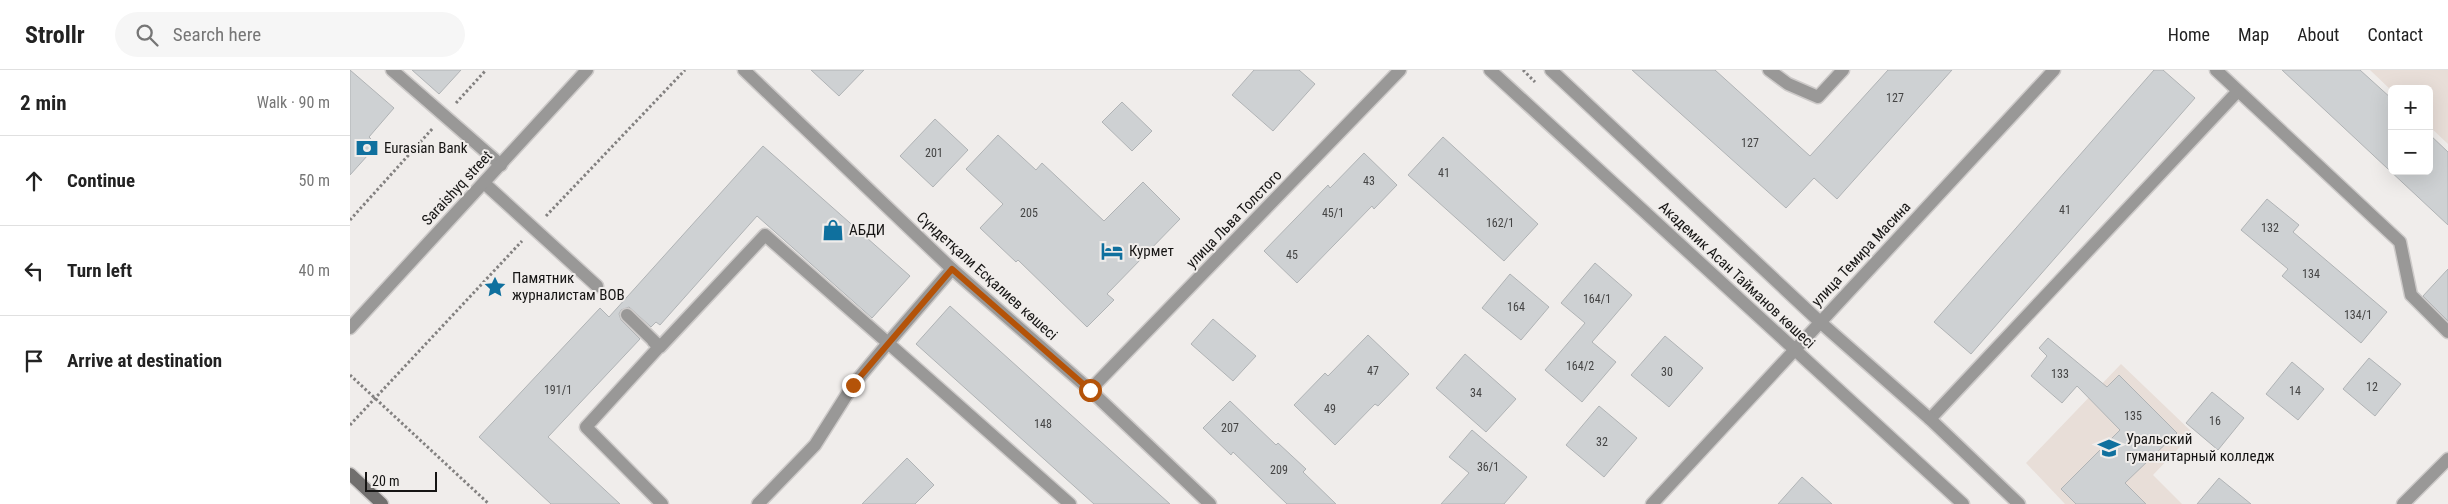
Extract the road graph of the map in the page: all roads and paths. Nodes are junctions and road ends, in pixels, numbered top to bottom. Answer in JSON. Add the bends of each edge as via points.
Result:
{"nodes":[{"id":1,"x":392,"y":70,"type":"edge"},
{"id":2,"x":486,"y":70,"type":"edge"},
{"id":3,"x":588,"y":70,"type":"edge"},
{"id":4,"x":685,"y":70,"type":"edge"},
{"id":5,"x":744,"y":70,"type":"edge"},
{"id":6,"x":1400,"y":70,"type":"edge"},
{"id":7,"x":1490,"y":70,"type":"edge"},
{"id":8,"x":1551,"y":70,"type":"edge"},
{"id":9,"x":1769,"y":70,"type":"edge"},
{"id":10,"x":1843,"y":70,"type":"edge"},
{"id":11,"x":2054,"y":70,"type":"edge"},
{"id":12,"x":2216,"y":70,"type":"edge"},
{"id":13,"x":2238,"y":91,"type":"junction"},
{"id":14,"x":444,"y":116,"type":"junction"},
{"id":15,"x":500,"y":165,"type":"junction"},
{"id":16,"x":484,"y":183,"type":"junction"},
{"id":17,"x":350,"y":220,"type":"edge"},
{"id":18,"x":534,"y":229,"type":"junction"},
{"id":19,"x":952,"y":269,"type":"junction"},
{"id":20,"x":597,"y":286,"type":"dead end"},
{"id":21,"x":627,"y":316,"type":"dead end"},
{"id":22,"x":1820,"y":322,"type":"junction"},
{"id":23,"x":637,"y":325,"type":"junction"},
{"id":24,"x":350,"y":328,"type":"edge"},
{"id":25,"x":2448,"y":332,"type":"edge"},
{"id":26,"x":888,"y":343,"type":"junction"},
{"id":27,"x":1794,"y":349,"type":"junction"},
{"id":28,"x":350,"y":375,"type":"edge"},
{"id":29,"x":1090,"y":390,"type":"junction"},
{"id":30,"x":375,"y":398,"type":"junction"},
{"id":31,"x":1930,"y":419,"type":"junction"},
{"id":32,"x":350,"y":425,"type":"edge"},
{"id":33,"x":2448,"y":459,"type":"edge"},
{"id":34,"x":350,"y":474,"type":"edge"},
{"id":35,"x":382,"y":504,"type":"edge"},
{"id":36,"x":489,"y":504,"type":"edge"},
{"id":37,"x":662,"y":504,"type":"edge"},
{"id":38,"x":758,"y":504,"type":"edge"},
{"id":39,"x":1070,"y":504,"type":"edge"},
{"id":40,"x":1210,"y":504,"type":"edge"},
{"id":41,"x":1652,"y":504,"type":"edge"},
{"id":42,"x":1963,"y":504,"type":"edge"},
{"id":43,"x":2019,"y":504,"type":"edge"},
{"id":44,"x":2403,"y":504,"type":"edge"}],
"edges":[{"from":1,"to":14,"type":"street"},
{"from":2,"to":14,"type":"path"},
{"from":3,"to":15,"type":"street","name":"Saraishyq street"},
{"from":4,"to":18,"type":"path"},
{"from":5,"to":19,"type":"street","name":"Сүндетқали Есқалиев көшесі"},
{"from":6,"to":29,"type":"street","name":"улица Льва Толстого"},
{"from":7,"to":27,"type":"street","name":"Академик Асан Тайманов көшесі"},
{"from":8,"to":22,"type":"street","name":"Академик Асан Тайманов көшесі"},
{"from":9,"to":10,"type":"street","via":[[1788,84],[1818,97]]},
{"from":11,"to":22,"type":"street","name":"улица Темира Масина"},
{"from":12,"to":13,"type":"street"},
{"from":13,"to":25,"type":"street","via":[[2400,242],[2411,295]]},
{"from":13,"to":31,"type":"street"},
{"from":14,"to":15,"type":"street"},
{"from":14,"to":17,"type":"path"},
{"from":15,"to":16,"type":"street","name":"Saraishyq street"},
{"from":16,"to":18,"type":"street"},
{"from":16,"to":24,"type":"street","name":"Saraishyq street"},
{"from":18,"to":20,"type":"street"},
{"from":18,"to":30,"type":"path"},
{"from":19,"to":26,"type":"street"},
{"from":19,"to":29,"type":"street","name":"Сүндетқали Есқалиев көшесі"},
{"from":21,"to":23,"type":"street"},
{"from":22,"to":27,"type":"street","name":"улица Темира Масина"},
{"from":22,"to":31,"type":"street","name":"Академик Асан Тайманов көшесі"},
{"from":23,"to":26,"type":"street","via":[[660,347],[765,235]]},
{"from":23,"to":37,"type":"street","via":[[659,347],[586,427]]},
{"from":26,"to":38,"type":"street","via":[[853,385],[815,445]]},
{"from":26,"to":39,"type":"street"},
{"from":27,"to":41,"type":"street","name":"улица Темира Масина"},
{"from":27,"to":42,"type":"street","name":"Академик Асан Тайманов көшесі"},
{"from":28,"to":30,"type":"path"},
{"from":29,"to":40,"type":"street","name":"Сүндетқали Есқалиев көшесі"},
{"from":30,"to":32,"type":"path"},
{"from":30,"to":36,"type":"path"},
{"from":31,"to":43,"type":"street","name":"Академик Асан Тайманов көшесі"},
{"from":33,"to":44,"type":"street"},
{"from":34,"to":35,"type":"main road"}]}
